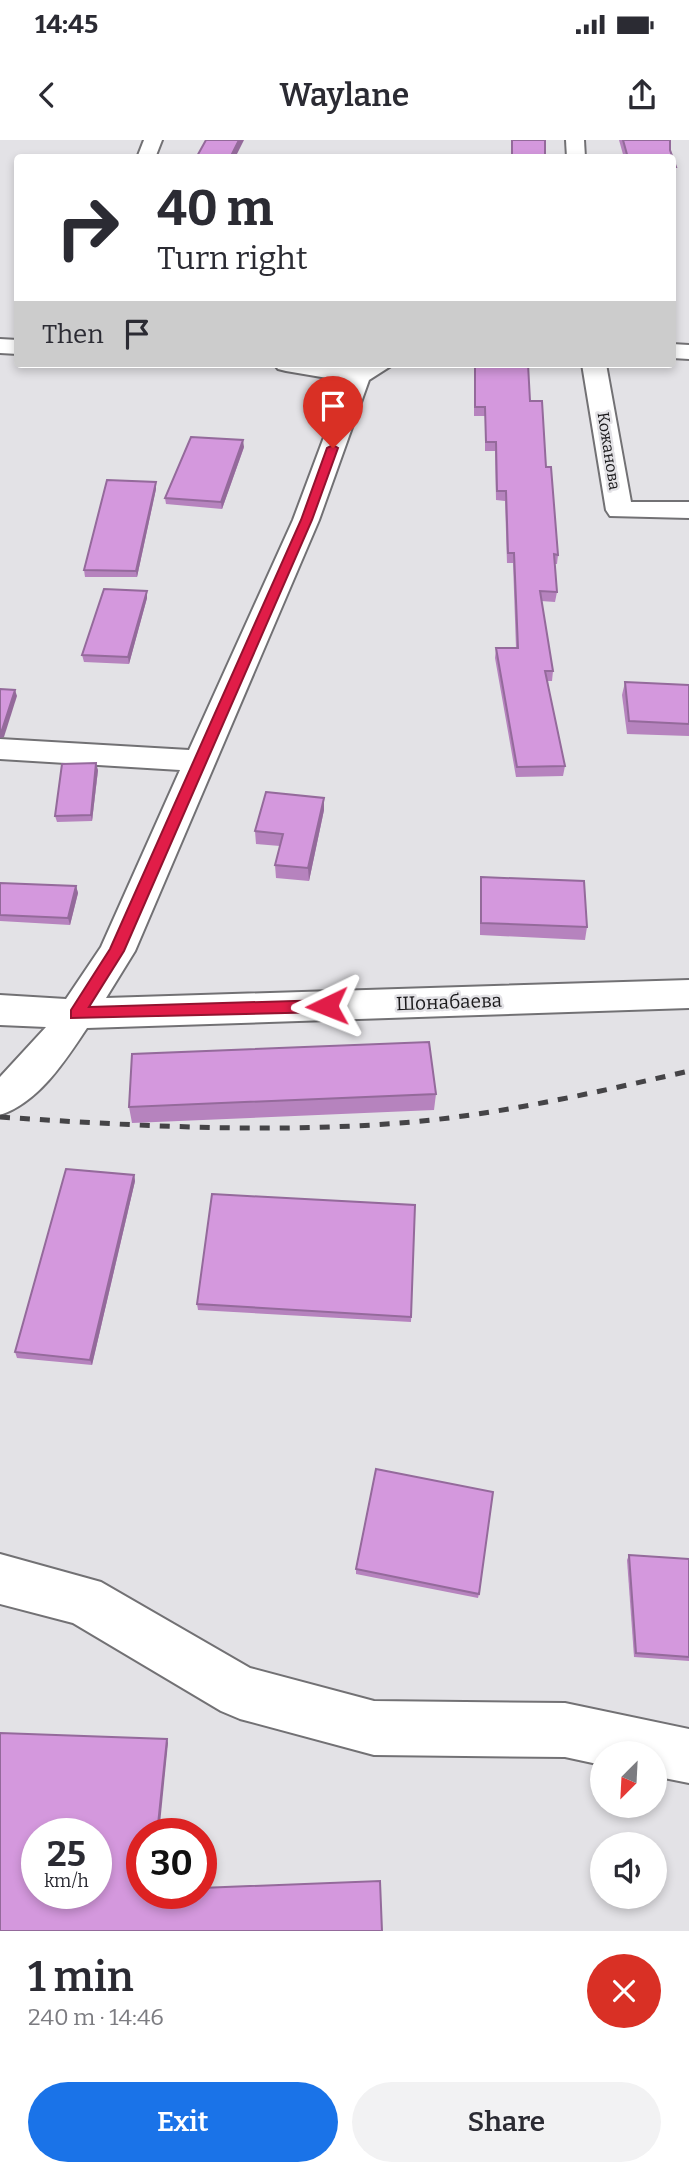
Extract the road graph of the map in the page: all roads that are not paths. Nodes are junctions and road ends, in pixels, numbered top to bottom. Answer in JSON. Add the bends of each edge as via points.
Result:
{"nodes":[{"id":1,"x":342,"y":368,"type":"edge"},
{"id":2,"x":595,"y":368,"type":"edge"},
{"id":3,"x":370,"y":370,"type":"edge"},
{"id":4,"x":689,"y":510,"type":"edge"},
{"id":5,"x":0,"y":749,"type":"edge"},
{"id":6,"x":200,"y":761,"type":"junction"},
{"id":7,"x":689,"y":994,"type":"edge"},
{"id":8,"x":0,"y":1010,"type":"edge"},
{"id":9,"x":76,"y":1014,"type":"junction"},
{"id":10,"x":0,"y":1099,"type":"edge"},
{"id":11,"x":0,"y":1579,"type":"edge"},
{"id":12,"x":689,"y":1756,"type":"edge"}],
"edges":[{"from":1,"to":3,"type":"street"},
{"from":2,"to":4,"type":"street","name":"Кожанова","via":[[618,510]]},
{"from":3,"to":6,"type":"street"},
{"from":5,"to":6,"type":"street"},
{"from":6,"to":9,"type":"street","via":[[117,951]]},
{"from":7,"to":9,"type":"street","name":"Шонабаева"},
{"from":8,"to":9,"type":"street","name":"Шонабаева"},
{"from":9,"to":10,"type":"street","via":[[18,1088]]},
{"from":11,"to":12,"type":"street","via":[[83,1600],[240,1692],[374,1728],[565,1730]]}]}
